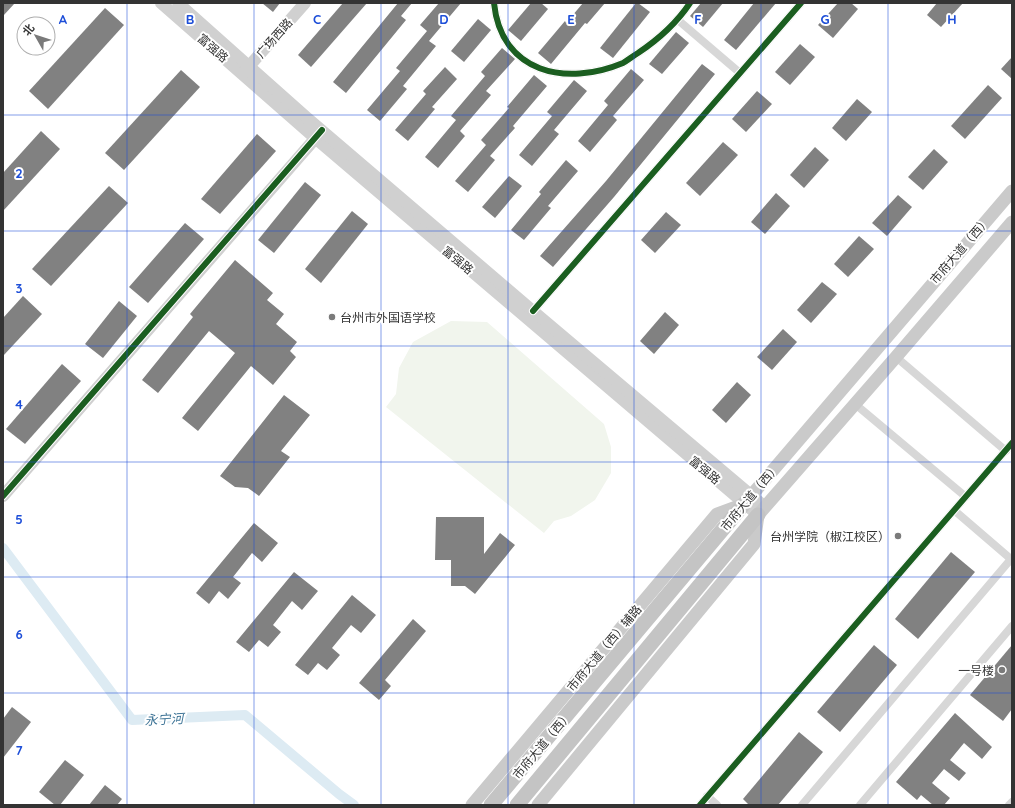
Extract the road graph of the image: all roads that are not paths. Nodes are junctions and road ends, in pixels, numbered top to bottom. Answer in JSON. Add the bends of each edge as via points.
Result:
{"nodes":[{"id":1,"x":161,"y":3,"type":"edge"},
{"id":2,"x":178,"y":3,"type":"edge"},
{"id":3,"x":304,"y":3,"type":"edge"},
{"id":4,"x":494,"y":3,"type":"edge"},
{"id":5,"x":690,"y":3,"type":"edge"},
{"id":6,"x":801,"y":3,"type":"edge"},
{"id":7,"x":678,"y":20,"type":"junction"},
{"id":8,"x":246,"y":70,"type":"junction"},
{"id":9,"x":740,"y":73,"type":"junction"},
{"id":10,"x":318,"y":134,"type":"junction"},
{"id":11,"x":1012,"y":191,"type":"edge"},
{"id":12,"x":1012,"y":222,"type":"edge"},
{"id":13,"x":533,"y":311,"type":"junction"},
{"id":14,"x":896,"y":357,"type":"junction"},
{"id":15,"x":855,"y":404,"type":"junction"},
{"id":16,"x":1012,"y":443,"type":"edge"},
{"id":17,"x":1006,"y":451,"type":"junction"},
{"id":18,"x":3,"y":496,"type":"edge"},
{"id":19,"x":966,"y":497,"type":"junction"},
{"id":20,"x":748,"y":499,"type":"junction"},
{"id":21,"x":761,"y":511,"type":"junction"},
{"id":22,"x":955,"y":511,"type":"junction"},
{"id":23,"x":1012,"y":559,"type":"edge"},
{"id":24,"x":1012,"y":626,"type":"edge"},
{"id":25,"x":707,"y":796,"type":"junction"},
{"id":26,"x":1012,"y":802,"type":"edge"},
{"id":27,"x":472,"y":805,"type":"edge"},
{"id":28,"x":491,"y":805,"type":"edge"},
{"id":29,"x":517,"y":805,"type":"edge"},
{"id":30,"x":538,"y":805,"type":"edge"},
{"id":31,"x":700,"y":805,"type":"edge"},
{"id":32,"x":717,"y":805,"type":"edge"},
{"id":33,"x":802,"y":805,"type":"edge"},
{"id":34,"x":860,"y":805,"type":"edge"},
{"id":35,"x":1009,"y":805,"type":"edge"}],
"edges":[{"from":1,"to":8,"type":"main road","name":"富强路"},
{"from":2,"to":8,"type":"main road","name":"富强路"},
{"from":3,"to":8,"type":"main road","name":"广场西路"},
{"from":4,"to":7,"type":"street","via":[[503,36],[512,49],[524,60],[541,69],[560,74],[598,72],[624,62],[653,42]]},
{"from":5,"to":7,"type":"street"},
{"from":6,"to":9,"type":"street"},
{"from":7,"to":9,"type":"street"},
{"from":8,"to":10,"type":"main road","name":"富强路"},
{"from":9,"to":13,"type":"street"},
{"from":10,"to":13,"type":"main road","name":"富强路"},
{"from":10,"to":18,"type":"main road"},
{"from":10,"to":20,"type":"main road","name":"富强路"},
{"from":11,"to":20,"type":"main road","name":"市府大道（西）"},
{"from":12,"to":14,"type":"main road","name":"市府大道（西）"},
{"from":13,"to":20,"type":"main road","name":"富强路"},
{"from":14,"to":15,"type":"main road","name":"市府大道（西）"},
{"from":14,"to":17,"type":"street"},
{"from":15,"to":19,"type":"street"},
{"from":15,"to":21,"type":"main road","name":"市府大道（西）"},
{"from":16,"to":17,"type":"street"},
{"from":17,"to":19,"type":"street"},
{"from":19,"to":22,"type":"street"},
{"from":20,"to":21,"type":"main road","name":"富强路"},
{"from":20,"to":27,"type":"main road","name":"市府大道（西）辅路","via":[[717,514]]},
{"from":20,"to":28,"type":"highway","name":"市府大道（西）"},
{"from":21,"to":29,"type":"highway","name":"市府大道（西）"},
{"from":21,"to":30,"type":"main road","via":[[754,544]]},
{"from":22,"to":23,"type":"street"},
{"from":22,"to":25,"type":"street"},
{"from":23,"to":33,"type":"street"},
{"from":24,"to":34,"type":"street"},
{"from":25,"to":31,"type":"street"},
{"from":25,"to":32,"type":"street"},
{"from":26,"to":35,"type":"street"}]}
